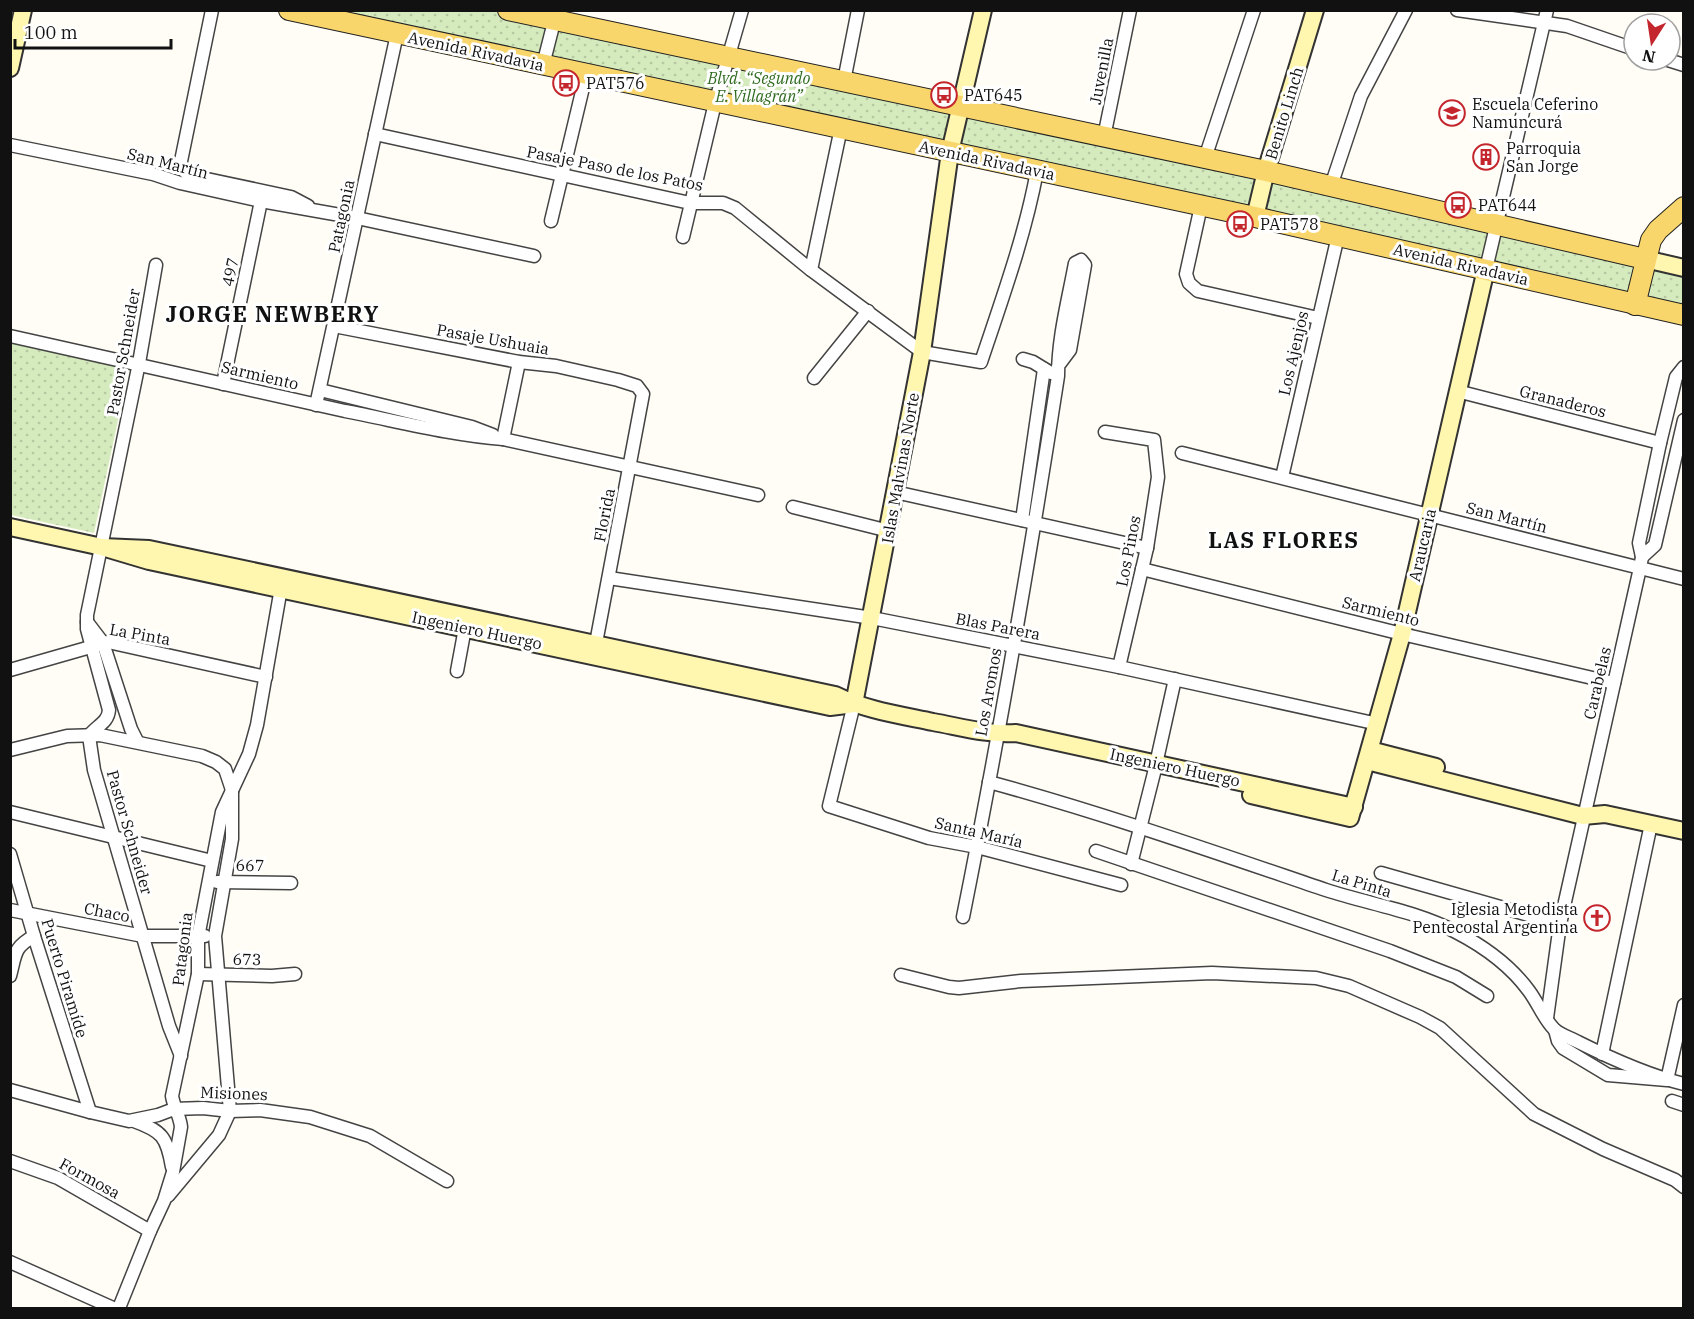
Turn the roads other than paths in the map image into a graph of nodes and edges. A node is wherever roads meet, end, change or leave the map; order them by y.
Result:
1 (23, 10) edge
2 (212, 10) edge
3 (288, 10) edge
4 (508, 10) edge
5 (742, 10) edge
6 (858, 10) edge
7 (1130, 10) edge
8 (1254, 10) edge
9 (1315, 10) edge
10 (1406, 10) edge
11 (1457, 10) edge
12 (981, 11) edge
13 (1486, 13) edge
14 (556, 15) edge
15 (1546, 17) edge
16 (397, 34) junction
17 (1622, 45) edge
18 (729, 57) junction
19 (543, 65) junction
20 (10, 68) edge
21 (586, 75) junction
22 (844, 81) junction
23 (715, 103) junction
24 (962, 106) junction
25 (841, 128) junction
26 (375, 134) junction
27 (1104, 137) junction
28 (10, 145) edge
29 (950, 152) junction
30 (1205, 158) junction
31 (1037, 171) junction
32 (1266, 171) junction
33 (562, 175) junction
34 (1331, 186) junction
35 (261, 201) junction
36 (690, 203) junction
37 (1201, 206) junction
38 (1683, 207) edge
39 (318, 210) junction
40 (1255, 217) junction
41 (357, 218) junction
42 (551, 221) dead end
43 (1496, 225) junction
44 (1338, 236) junction
45 (683, 237) dead end
46 (534, 256) dead end
47 (1645, 259) junction
48 (156, 265) dead end
49 (1683, 268) edge
50 (1486, 269) junction
51 (811, 270) junction
52 (1635, 305) junction
53 (868, 311) junction
54 (1683, 315) edge
55 (1318, 318) junction
56 (334, 326) junction
57 (10, 336) edge
58 (922, 351) junction
59 (1023, 359) dead end
60 (519, 362) junction
61 (139, 363) junction
62 (1683, 367) edge
63 (1044, 369) junction
64 (1058, 371) junction
65 (814, 378) dead end
66 (223, 384) junction
67 (320, 390) junction
68 (1457, 391) junction
69 (643, 394) joint
70 (316, 405) junction
71 (1683, 420) edge
72 (1105, 432) dead end
73 (503, 439) junction
74 (1660, 443) junction
75 (1182, 453) dead end
76 (630, 466) junction
77 (1282, 477) junction
78 (895, 492) junction
79 (758, 495) dead end
80 (793, 507) dead end
81 (1429, 514) junction
82 (1022, 520) junction
83 (1035, 523) junction
84 (10, 527) edge
85 (889, 531) junction
86 (102, 547) junction
87 (1147, 548) junction
88 (1641, 562) junction
89 (1142, 569) junction
90 (609, 578) junction
91 (1683, 579) edge
92 (281, 588) junction
93 (872, 618) junction
94 (465, 628) junction
95 (1402, 634) junction
96 (596, 643) junction
97 (97, 644) junction
98 (1013, 645) junction
99 (1119, 667) junction
100 (10, 670) edge
101 (457, 671) dead end
102 (266, 677) junction
103 (1175, 680) junction
104 (1614, 683) junction
105 (854, 704) junction
106 (1378, 724) junction
107 (997, 734) junction
108 (89, 736) junction
109 (137, 741) junction
110 (10, 750) edge
111 (1369, 755) junction
112 (1156, 768) junction
113 (989, 782) junction
114 (232, 790) junction
115 (830, 806) joint
116 (1585, 810) junction
117 (10, 812) edge
118 (1352, 812) joint
119 (1651, 824) junction
120 (1141, 826) junction
121 (1683, 831) edge
122 (115, 838) junction
123 (977, 847) junction
124 (1096, 851) dead end
125 (10, 854) edge
126 (212, 861) junction
127 (1131, 864) junction
128 (1381, 873) dead end
129 (208, 882) junction
130 (225, 882) junction
131 (291, 883) dead end
132 (1121, 885) dead end
133 (10, 910) edge
134 (28, 913) junction
135 (963, 916) dead end
136 (1560, 924) junction
137 (34, 936) junction
138 (143, 936) junction
139 (215, 936) junction
140 (198, 937) junction
141 (198, 974) junction
142 (294, 974) dead end
143 (219, 975) junction
144 (901, 975) dead end
145 (10, 976) edge
146 (1487, 996) dead end
147 (1683, 1005) edge
148 (1547, 1018) junction
149 (1555, 1030) junction
150 (1602, 1054) junction
151 (181, 1056) junction
152 (1667, 1080) junction
153 (1683, 1084) edge
154 (10, 1090) edge
155 (174, 1109) junction
156 (230, 1111) junction
157 (90, 1112) junction
158 (134, 1121) junction
159 (10, 1161) edge
160 (173, 1172) junction
161 (447, 1181) dead end
162 (1683, 1187) edge
163 (165, 1199) junction
164 (150, 1231) junction
165 (10, 1262) edge
166 (113, 1308) edge
167 (119, 1308) edge

1 - 20 main road
2 - 39 street, San Martín
3 - 16 main road, Avenida Rivadavia
4 - 14 main road
5 - 18 street
6 - 22 street
7 - 27 street, Juvenilla
8 - 30 street
9 - 32 main road, Benito Linch
10 - 34 street
11 - 13 street
12 - 24 main road, Islas Malvinas Norte
13 - 15 street
14 - 18 main road
14 - 19 street
15 - 17 street
15 - 43 street
16 - 19 main road, Avenida Rivadavia
16 - 26 street, Patagonia
18 - 22 main road
18 - 23 street
19 - 21 main road, Avenida Rivadavia
21 - 23 main road, Avenida Rivadavia
21 - 33 street
22 - 24 main road
23 - 25 main road, Avenida Rivadavia
23 - 36 street
24 - 27 main road
24 - 29 main road, Islas Malvinas Norte
25 - 29 main road, Avenida Rivadavia
25 - 51 street
26 - 33 street, Pasaje Paso de los Patos
26 - 41 street, Patagonia
27 - 30 main road
28 - 35 street, San Martín
29 - 31 main road, Avenida Rivadavia
29 - 58 main road, Islas Malvinas Norte
30 - 32 main road
31 - 37 main road, Avenida Rivadavia
31 - 58 street, Pasaje Paso de los Patos
32 - 34 main road
32 - 40 main road, Benito Linch
33 - 36 street, Pasaje Paso de los Patos
33 - 42 street
34 - 43 main road
35 - 39 street, San Martín
35 - 66 street, 497
36 - 45 street
36 - 51 street, Pasaje Paso de los Patos
37 - 40 main road, Avenida Rivadavia
37 - 55 street
38 - 47 main road
39 - 41 street, San Martín
40 - 44 main road, Avenida Rivadavia
41 - 46 street, San Martín
41 - 56 street, Patagonia
43 - 47 main road
43 - 50 street
44 - 50 main road, Avenida Rivadavia
44 - 55 street, Los Ajenjos
47 - 49 main road
47 - 52 main road
48 - 61 street, Pastor Schneider
50 - 52 main road, Avenida Rivadavia
50 - 68 main road, Araucaria
51 - 53 street, Pasaje Paso de los Patos
52 - 54 main road, Avenida Rivadavia
53 - 58 street, Pasaje Paso de los Patos
53 - 65 street
55 - 77 street, Los Ajenjos
56 - 60 street, Pasaje Ushuaia
56 - 67 street, Patagonia
57 - 61 street, Sarmiento
58 - 78 main road, Islas Malvinas Norte
59 - 63 street
60 - 69 street, Pasaje Ushuaia
60 - 73 street
61 - 66 street, Sarmiento
61 - 86 street, Pastor Schneider
62 - 74 street, Carabelas
63 - 64 street
63 - 82 street
64 - 64 street, Los Aromos
64 - 83 street, Los Aromos
66 - 70 street, Sarmiento
67 - 70 street, Patagonia
67 - 73 street, Sarmiento
68 - 74 street, Granaderos
68 - 81 main road, Araucaria
69 - 76 street, Florida
70 - 73 street, Sarmiento
71 - 88 street, Carabelas
72 - 87 street, Los Pinos
73 - 76 street, Sarmiento
74 - 88 street, Carabelas
75 - 77 street, San Martín
76 - 79 street, Sarmiento
76 - 90 street, Florida
77 - 81 street, San Martín
78 - 82 street
78 - 85 main road, Islas Malvinas Norte
80 - 85 street
81 - 88 street, San Martín
81 - 95 main road, Araucaria
82 - 83 street
83 - 87 street
83 - 98 street, Los Aromos
84 - 86 main road, Ingeniero Huergo
85 - 93 main road, Islas Malvinas Norte
86 - 92 main road, Ingeniero Huergo
86 - 96 main road, Ingeniero Huergo
86 - 97 street, Pastor Schneider
87 - 89 street, Los Pinos
88 - 91 street, San Martín
88 - 104 street, Carabelas
89 - 95 street, Sarmiento
89 - 99 street, Los Pinos
90 - 93 street, Blas Parera
90 - 96 street, Florida
92 - 94 main road, Ingeniero Huergo
92 - 102 street, Patagonia
93 - 98 street, Blas Parera
93 - 105 main road, Islas Malvinas Norte
94 - 101 street
94 - 105 main road, Ingeniero Huergo
95 - 104 street, Sarmiento
95 - 106 main road, Araucaria
96 - 105 main road, Ingeniero Huergo
97 - 100 street, La Pinta
97 - 102 street, La Pinta
97 - 108 street, Pastor Schneider
97 - 109 street, Pastor Schneider
98 - 99 street, Blas Parera
98 - 107 street, Los Aromos
99 - 103 street, Blas Parera
102 - 114 street, Patagonia
103 - 106 street, Blas Parera
103 - 112 street
104 - 116 street, Carabelas
105 - 107 main road, Ingeniero Huergo
105 - 115 street, Islas Malvinas Norte
106 - 111 main road, Araucaria
107 - 112 main road, Ingeniero Huergo
107 - 113 street, Los Aromos
108 - 109 street
108 - 110 street
108 - 122 street, Pastor Schneider
109 - 114 street
111 - 116 main road
111 - 118 main road, Araucaria
112 - 118 main road, Ingeniero Huergo
112 - 120 street
113 - 120 street, La Pinta
113 - 123 street, Los Aromos
114 - 126 street, Patagonia
114 - 130 street
115 - 123 street, Santa María
116 - 119 main road
116 - 136 street, Carabelas
117 - 122 street
119 - 121 main road
119 - 150 street
120 - 127 street
120 - 148 street, La Pinta
122 - 126 street
122 - 138 street, Pastor Schneider
123 - 132 street, Santa María
123 - 135 street, Los Aromos
124 - 127 street
125 - 134 street, Puerto Piramíde
126 - 129 street, Patagonia
127 - 146 street
128 - 136 street, La Pinta
129 - 130 street, 667
129 - 140 street, Patagonia
130 - 131 street, 667
130 - 139 street
133 - 134 street, Chaco
134 - 137 street, Puerto Piramíde
134 - 138 street, Chaco
136 - 148 street, Carabelas
137 - 145 street
137 - 157 street, Puerto Piramíde
138 - 140 street, Chaco
138 - 151 street, Pastor Schneider
139 - 140 street, Chaco
139 - 143 street
140 - 141 street, Patagonia
141 - 143 street, 673
141 - 151 street, Patagonia
142 - 143 street, 673
143 - 156 street
144 - 162 street
147 - 152 street
148 - 149 street, La Pinta
149 - 150 street, La Pinta
149 - 152 street
150 - 152 street, La Pinta
151 - 155 street, Patagonia
152 - 153 street, La Pinta
154 - 157 street, Misiones
155 - 156 street, Misiones
155 - 158 street, Misiones
155 - 160 street, Patagonia
156 - 161 street, Misiones
156 - 163 street
157 - 158 street, Misiones
158 - 160 street
159 - 164 street, Formosa
160 - 163 street, Patagonia
163 - 164 street, Patagonia
164 - 167 street, Patagonia
165 - 166 street

